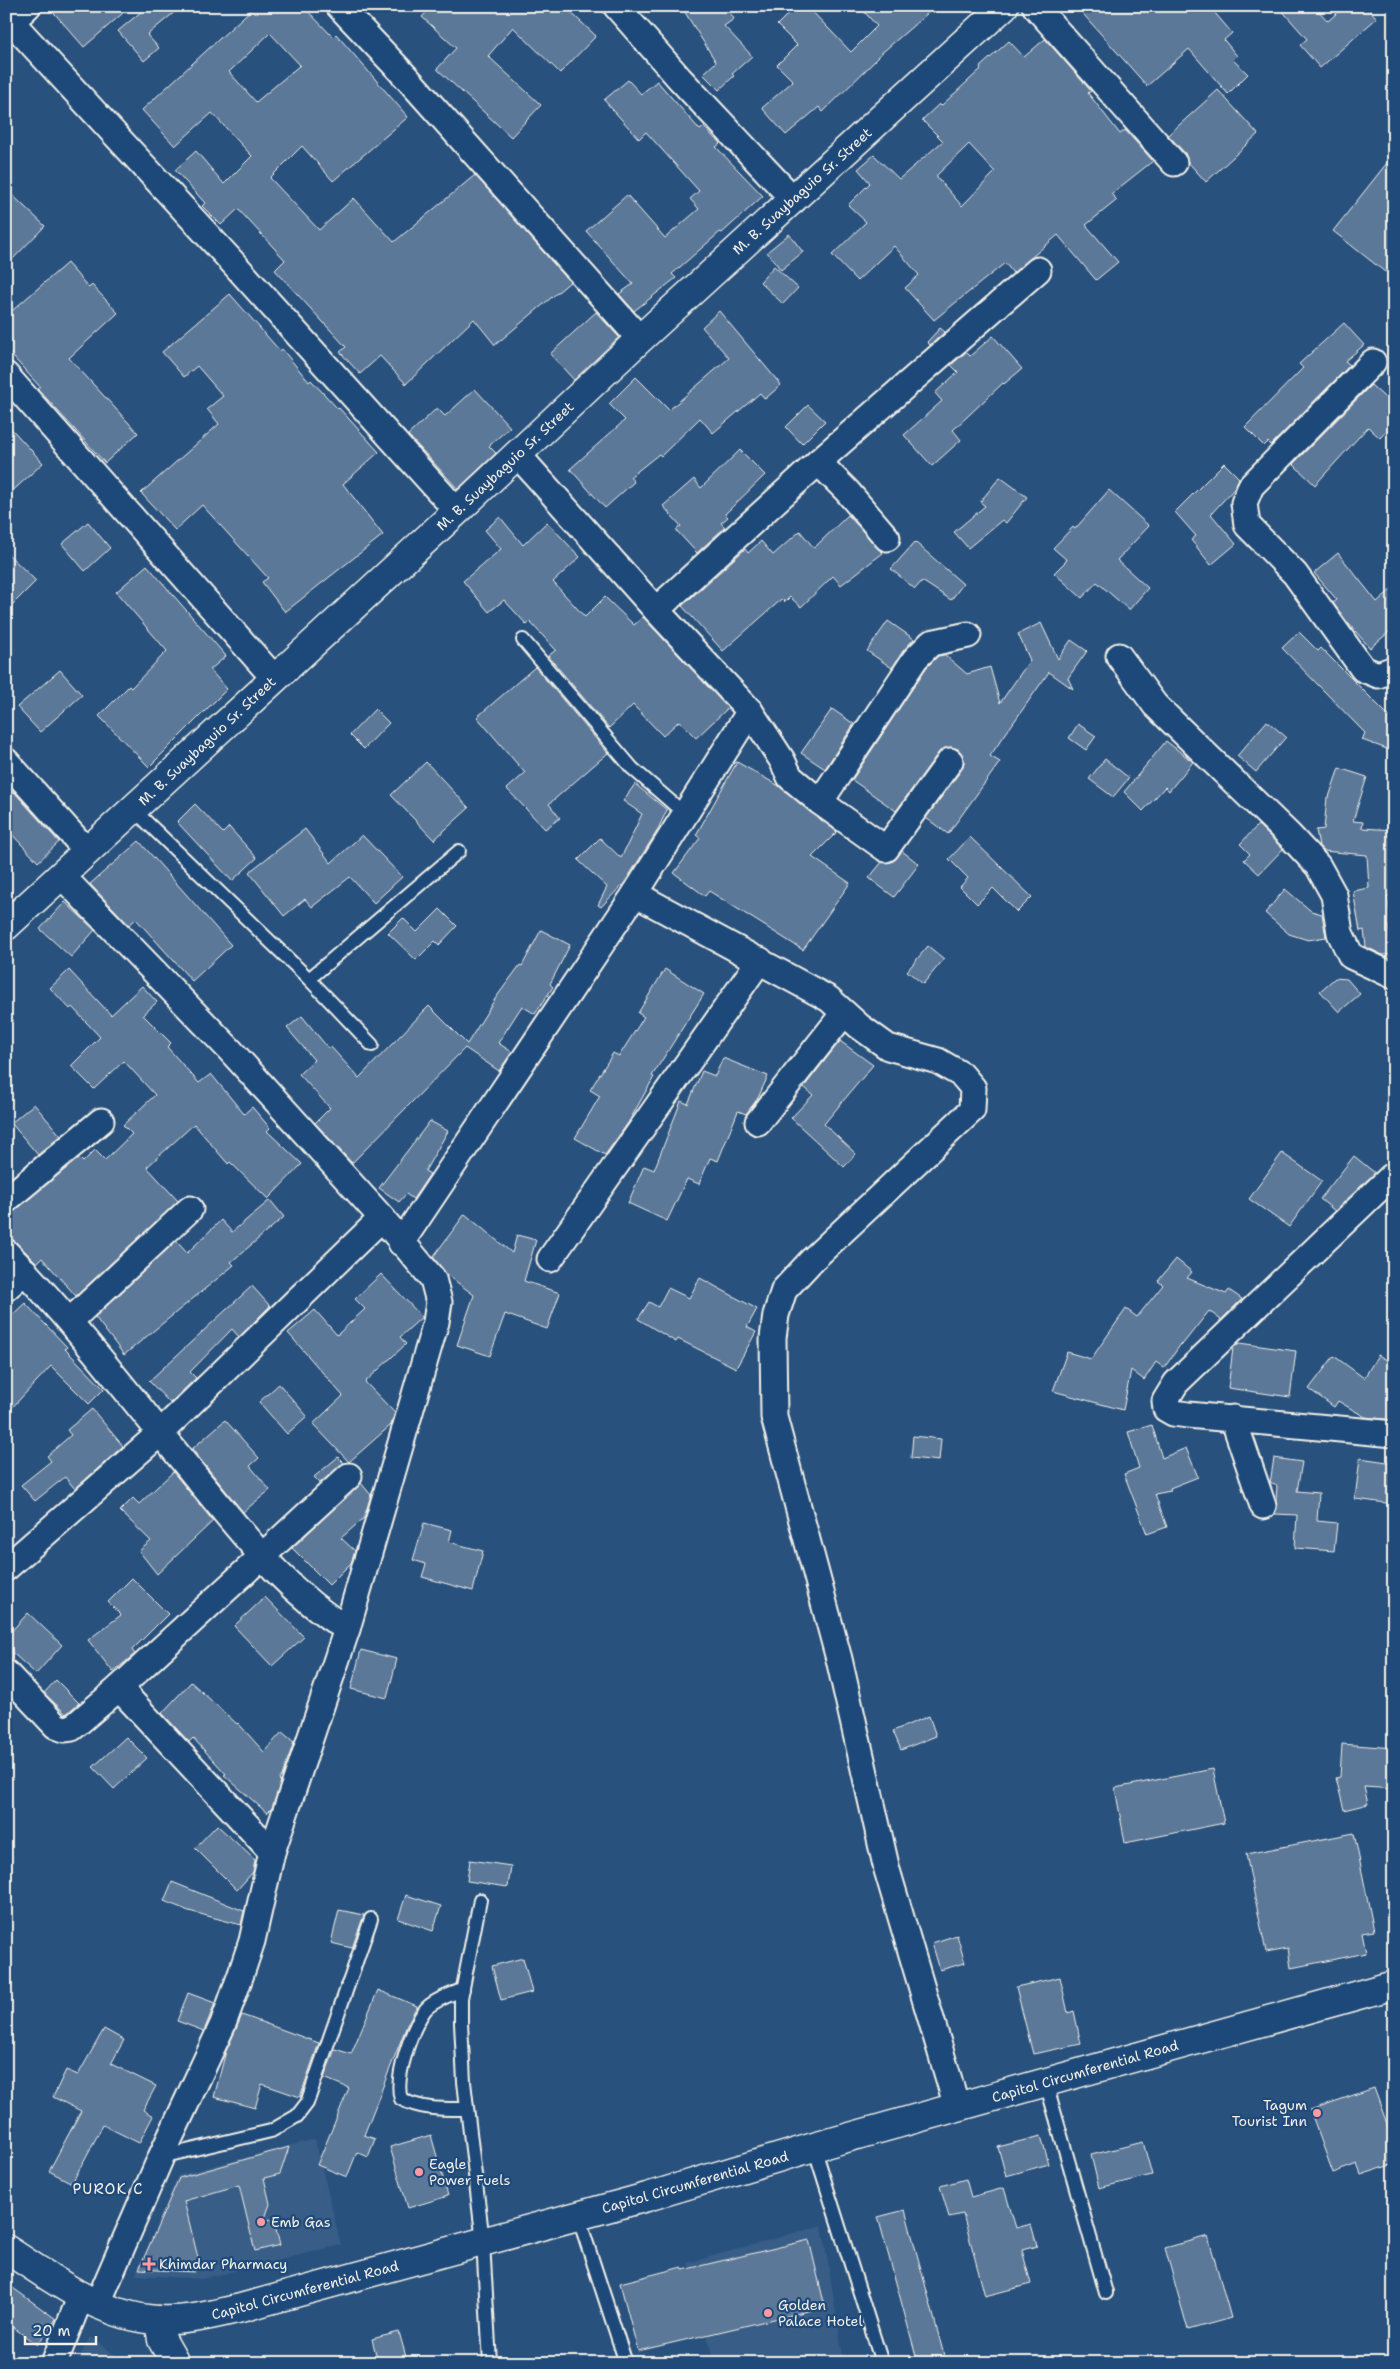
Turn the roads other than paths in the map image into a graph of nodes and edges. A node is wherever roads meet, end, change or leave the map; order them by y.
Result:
1 (339, 6) edge
2 (616, 6) edge
3 (1004, 6) edge
4 (1035, 6) edge
5 (13, 18) edge
6 (1174, 163) dead end
7 (794, 200) junction
8 (1038, 270) dead end
9 (640, 339) junction
10 (1373, 362) dead end
11 (6, 375) edge
12 (517, 454) junction
13 (818, 462) junction
14 (457, 511) junction
15 (887, 538) dead end
16 (656, 610) junction
17 (968, 634) dead end
18 (523, 640) dead end
19 (1119, 656) dead end
20 (1394, 669) edge
21 (275, 679) junction
22 (750, 711) junction
23 (6, 760) edge
24 (950, 761) dead end
25 (820, 802) junction
26 (133, 809) junction
27 (685, 814) junction
28 (459, 851) dead end
29 (87, 852) junction
30 (62, 876) junction
31 (635, 894) junction
32 (6, 926) edge
33 (760, 960) junction
34 (1394, 976) edge
35 (309, 979) junction
36 (844, 1013) junction
37 (372, 1045) dead end
38 (101, 1121) dead end
39 (758, 1122) dead end
40 (1392, 1177) dead end
41 (6, 1200) edge
42 (190, 1209) dead end
43 (382, 1218) junction
44 (401, 1243) junction
45 (6, 1252) edge
46 (550, 1259) dead end
47 (25, 1271) junction
48 (6, 1288) edge
49 (70, 1320) junction
50 (1233, 1418) junction
51 (159, 1434) junction
52 (1394, 1434) edge
53 (349, 1476) dead end
54 (1263, 1506) dead end
55 (262, 1557) junction
56 (6, 1568) edge
57 (347, 1629) junction
58 (6, 1673) edge
59 (119, 1688) junction
60 (272, 1852) junction
61 (480, 1900) dead end
62 (371, 1919) dead end
63 (1394, 1985) edge
64 (463, 1990) junction
65 (1046, 2083) junction
66 (956, 2108) junction
67 (467, 2109) junction
68 (814, 2147) junction
69 (161, 2157) junction
70 (578, 2216) junction
71 (483, 2242) junction
72 (6, 2249) edge
73 (1106, 2293) dead end
74 (89, 2300) junction
75 (159, 2320) junction
76 (54, 2363) edge
77 (175, 2363) edge
78 (490, 2363) edge
79 (626, 2363) edge
80 (882, 2363) edge

1 - 9 street
2 - 7 street
3 - 7 main road, M. B. Suaybaguio Sr. Street
4 - 6 street
5 - 14 street
7 - 9 main road, M. B. Suaybaguio Sr. Street
8 - 13 street
9 - 12 main road, M. B. Suaybaguio Sr. Street
10 - 20 street
11 - 21 street
12 - 14 main road, M. B. Suaybaguio Sr. Street
12 - 16 street
13 - 15 street
13 - 16 street
14 - 21 main road, M. B. Suaybaguio Sr. Street
16 - 22 street
17 - 25 street
18 - 27 lane
19 - 34 street
21 - 26 main road, M. B. Suaybaguio Sr. Street
22 - 25 street
22 - 27 street
23 - 29 street
24 - 25 street
26 - 29 main road, M. B. Suaybaguio Sr. Street
26 - 35 lane
27 - 31 street
28 - 35 lane
29 - 30 main road, M. B. Suaybaguio Sr. Street
30 - 32 main road, M. B. Suaybaguio Sr. Street
30 - 43 street
31 - 33 street
31 - 44 street
33 - 36 street
33 - 46 street
35 - 37 lane
36 - 39 street
36 - 66 street
38 - 41 street
40 - 50 street
42 - 49 street
43 - 44 street
43 - 51 street
44 - 57 street
45 - 47 street
47 - 48 street
47 - 49 street
49 - 51 street
50 - 52 street
50 - 54 street
51 - 55 street
51 - 56 street
53 - 55 street
55 - 57 street
55 - 59 street
57 - 60 street
58 - 59 street
59 - 60 street
60 - 69 street
61 - 64 lane
62 - 69 lane
63 - 65 main road, Capitol Circumferential Road
64 - 67 lane
64 - 67 lane
65 - 66 main road, Capitol Circumferential Road
65 - 73 lane
66 - 68 main road, Capitol Circumferential Road
67 - 71 lane
68 - 70 main road, Capitol Circumferential Road
68 - 80 lane
69 - 74 street
70 - 71 main road, Capitol Circumferential Road
70 - 79 lane
71 - 75 main road, Capitol Circumferential Road
71 - 78 lane
72 - 74 main road, Capitol Circumferential Road
74 - 75 main road, Capitol Circumferential Road
74 - 76 street
75 - 77 main road

